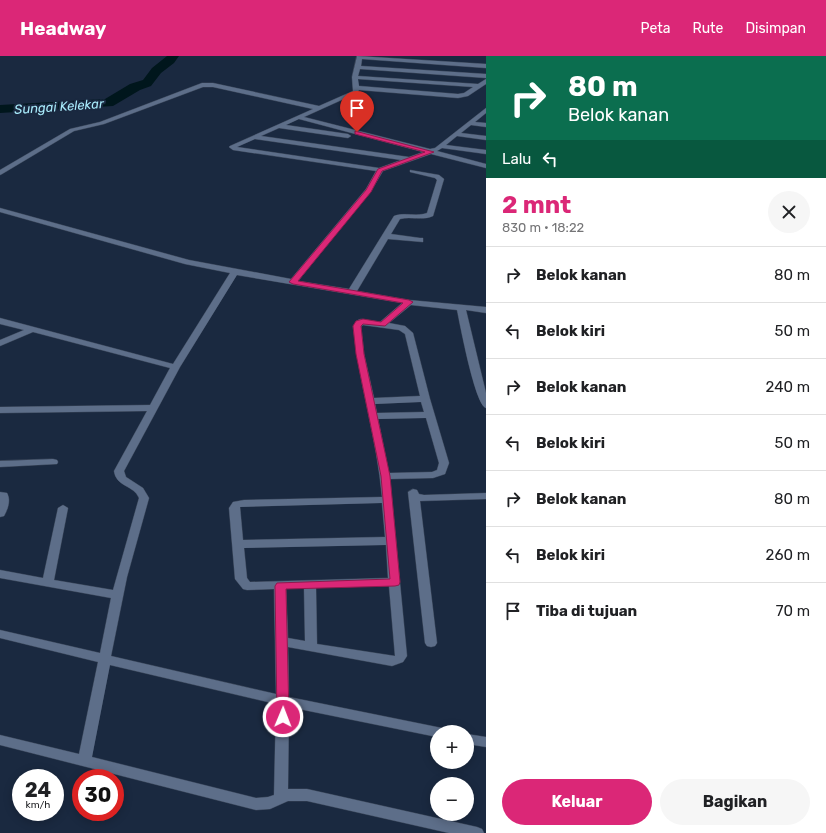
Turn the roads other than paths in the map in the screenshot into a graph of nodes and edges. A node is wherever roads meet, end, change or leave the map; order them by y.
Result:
1 (360, 57) edge
2 (486, 66) edge
3 (357, 67) junction
4 (486, 76) edge
5 (355, 78) junction
6 (486, 81) edge
7 (479, 86) junction
8 (356, 88) junction
9 (319, 108) junction
10 (485, 112) edge
11 (297, 117) junction
12 (470, 123) junction
13 (486, 125) edge
14 (277, 126) junction
15 (456, 134) junction
16 (253, 137) junction
17 (486, 138) edge
18 (402, 144) junction
19 (442, 146) junction
20 (431, 152) junction
21 (486, 152) edge
22 (408, 159) junction
23 (486, 166) edge
24 (380, 170) junction
25 (412, 171) dead end
26 (0, 173) edge
27 (0, 210) edge
28 (386, 236) junction
29 (420, 240) dead end
30 (235, 272) junction
31 (293, 282) junction
32 (351, 293) junction
33 (409, 302) junction
34 (461, 308) junction
35 (486, 310) edge
36 (0, 321) edge
37 (383, 324) junction
38 (30, 330) junction
39 (0, 343) edge
40 (175, 367) junction
41 (425, 399) junction
42 (369, 401) junction
43 (486, 405) edge
44 (154, 408) junction
45 (0, 410) edge
46 (429, 415) junction
47 (374, 416) junction
48 (54, 462) dead end
49 (0, 464) edge
50 (385, 476) junction
51 (3, 495) dead end
52 (486, 496) edge
53 (388, 500) junction
54 (63, 508) dead end
55 (0, 514) edge
56 (391, 541) junction
57 (238, 544) junction
58 (0, 574) edge
59 (395, 582) junction
60 (48, 583) junction
61 (310, 585) junction
62 (280, 586) junction
63 (118, 595) junction
64 (0, 634) edge
65 (282, 642) junction
66 (431, 642) dead end
67 (311, 648) junction
68 (105, 660) junction
69 (283, 701) junction
70 (430, 731) edge
71 (474, 739) edge
72 (0, 740) edge
73 (486, 742) edge
74 (84, 762) junction
75 (281, 797) junction
76 (477, 833) edge

1 - 2 street
1 - 3 street
3 - 4 street
3 - 5 street
5 - 7 street
5 - 8 street
6 - 7 street
7 - 8 street
8 - 9 street
9 - 11 street
9 - 26 street
10 - 12 street
11 - 14 street
11 - 18 street
12 - 13 street
12 - 15 street
14 - 16 street
14 - 18 street
15 - 17 street
15 - 19 street
16 - 22 street
16 - 24 street
18 - 20 street
19 - 20 street
19 - 21 street
20 - 22 street
20 - 23 street
22 - 24 street
24 - 31 street
25 - 28 street
27 - 30 street
28 - 29 street
28 - 32 street
30 - 31 street
30 - 40 street
31 - 32 street
32 - 33 street
33 - 34 street
33 - 37 street
34 - 35 street
34 - 43 street
36 - 38 street
37 - 41 street
37 - 42 street
38 - 39 street
38 - 40 street
40 - 44 street
41 - 42 street
41 - 46 street
42 - 47 street
44 - 45 street
44 - 63 street
46 - 47 street
46 - 50 street
47 - 50 street
48 - 49 street
50 - 53 street
51 - 55 street
52 - 66 street
53 - 56 street
53 - 57 street
54 - 60 street
56 - 57 street
56 - 59 street
57 - 62 street
58 - 60 street
59 - 61 street
59 - 67 street
60 - 63 street
61 - 62 street
61 - 67 street
62 - 65 street
63 - 68 street
64 - 68 street
65 - 67 street
65 - 69 street
68 - 69 street
68 - 74 street
69 - 70 street
69 - 75 street
71 - 73 street
72 - 74 street
74 - 75 street
75 - 76 street

